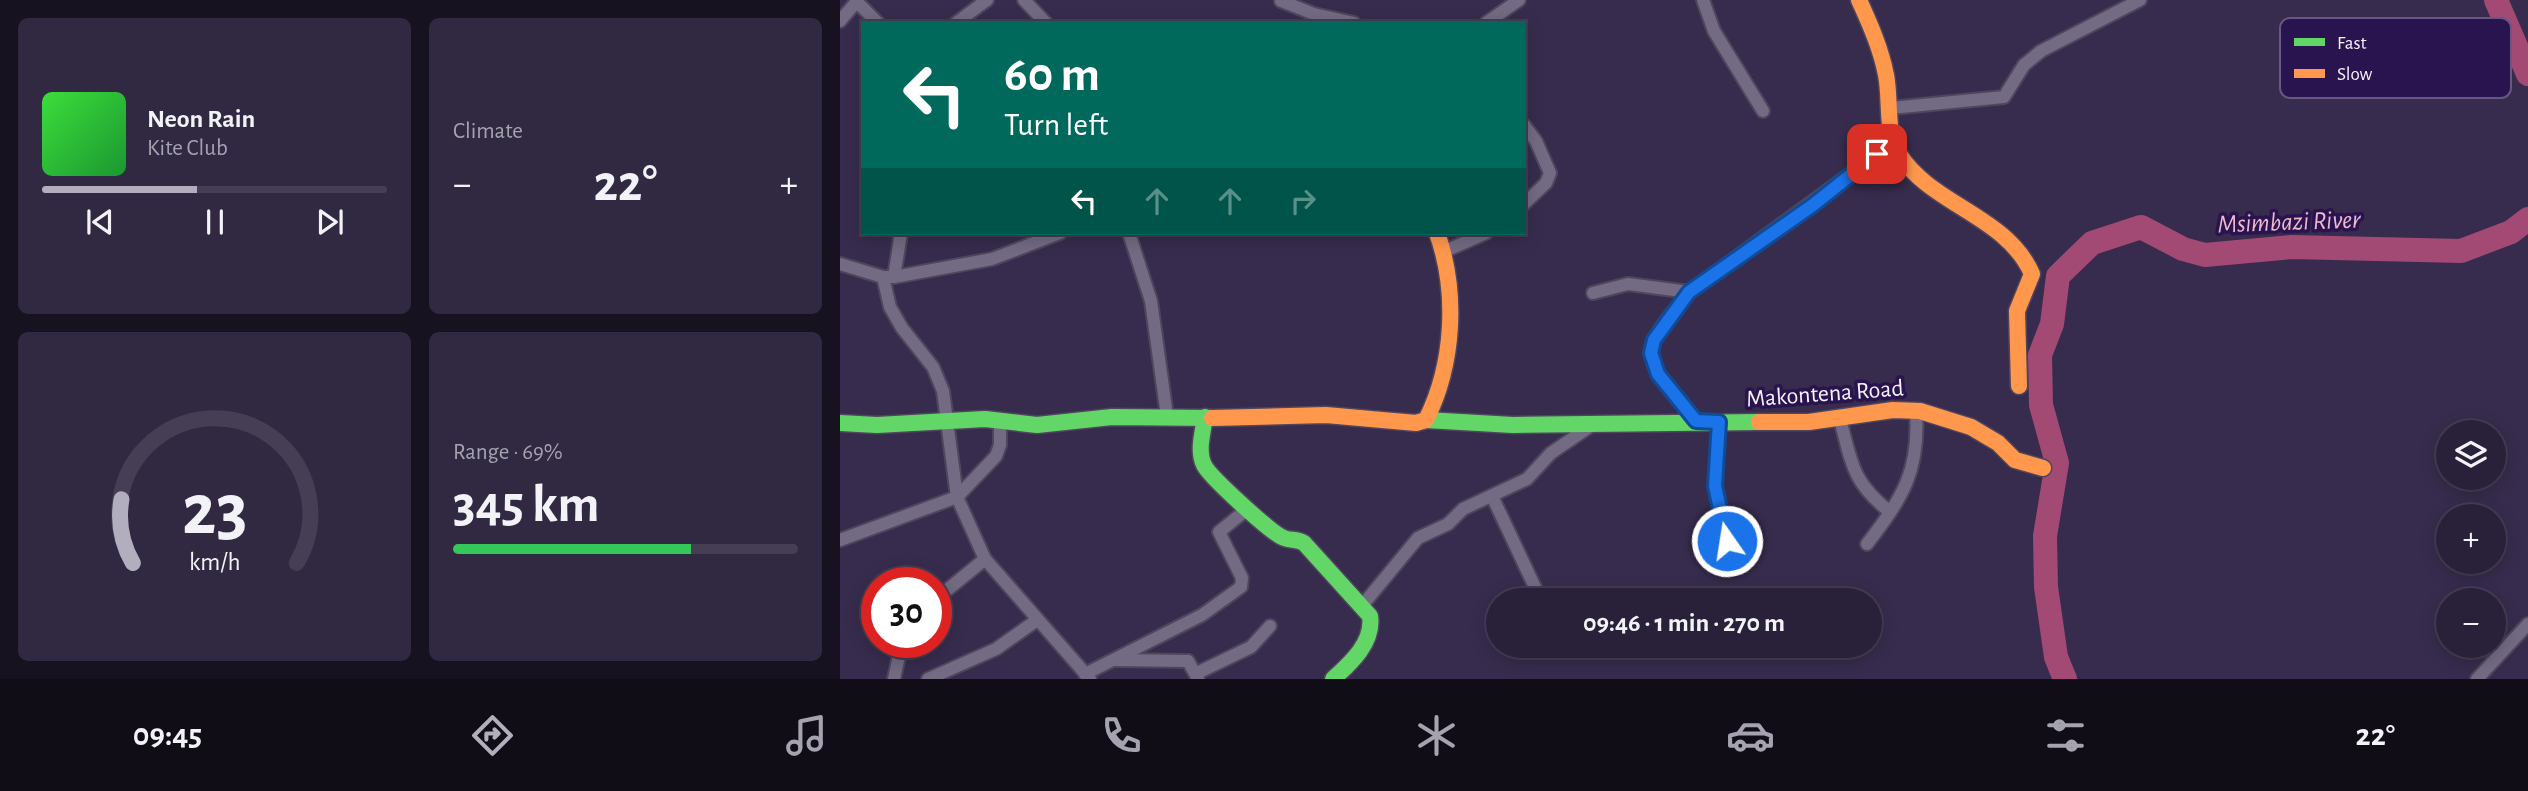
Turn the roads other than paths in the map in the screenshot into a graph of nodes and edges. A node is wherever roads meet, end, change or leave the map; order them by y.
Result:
1 (987, 0) edge
2 (1024, 0) edge
3 (1519, 0) edge
4 (1703, 0) edge
5 (1859, 0) edge
6 (2140, 0) edge
7 (858, 1) edge
8 (1281, 1) edge
9 (840, 20) edge
10 (876, 21) edge
11 (959, 21) edge
12 (1039, 21) edge
13 (1345, 21) edge
14 (1489, 21) edge
15 (1891, 108) junction
16 (1763, 111) dead end
17 (1526, 128) edge
18 (1894, 142) junction
19 (1526, 203) edge
20 (900, 235) edge
21 (1055, 235) edge
22 (1130, 235) edge
23 (1438, 235) edge
24 (1481, 235) edge
25 (1443, 252) junction
26 (840, 264) edge
27 (888, 277) junction
28 (1689, 292) junction
29 (1593, 293) dead end
30 (2019, 386) dead end
31 (1916, 411) junction
32 (1167, 416) junction
33 (1205, 417) junction
34 (1840, 419) junction
35 (1000, 420) junction
36 (1426, 420) junction
37 (949, 421) junction
38 (1696, 421) junction
39 (1719, 422) junction
40 (840, 423) edge
41 (1592, 425) junction
42 (2043, 468) dead end
43 (1492, 496) junction
44 (957, 497) junction
45 (1246, 510) junction
46 (1890, 512) junction
47 (840, 540) edge
48 (1727, 541) dead end
49 (1867, 544) dead end
50 (985, 559) junction
51 (952, 586) edge
52 (1535, 588) edge
53 (1361, 607) junction
54 (1037, 620) junction
55 (2528, 624) edge
56 (1270, 626) dead end
57 (899, 658) edge
58 (1115, 660) junction
59 (1197, 676) edge
60 (1087, 677) edge
61 (894, 679) edge
62 (929, 679) edge
63 (1333, 679) edge
64 (2477, 679) edge

1 - 11 street
2 - 12 street
3 - 14 street
4 - 16 street
5 - 15 street
6 - 15 street
7 - 9 street
7 - 10 street
8 - 13 street
15 - 18 street
17 - 19 street
18 - 28 street
18 - 30 street
20 - 27 street
21 - 27 street
22 - 32 street
23 - 25 street
24 - 25 street
25 - 36 street
26 - 27 street
27 - 37 street
28 - 29 street
28 - 38 street
31 - 34 street, Makontena Road
31 - 42 street, Makontena Road
31 - 46 street
32 - 33 street, Makontena Road
32 - 35 street, Makontena Road
33 - 36 street, Makontena Road
33 - 45 street
34 - 39 street, Makontena Road
34 - 46 street
35 - 37 street, Makontena Road
35 - 44 street
36 - 41 street, Makontena Road
37 - 40 street, Makontena Road
37 - 44 street
38 - 39 street, Makontena Road
38 - 41 street, Makontena Road
39 - 48 street
41 - 43 street
43 - 52 street
43 - 53 street
44 - 47 street
44 - 50 street
45 - 53 street
45 - 58 street
46 - 49 street
50 - 51 street
50 - 54 street
53 - 63 street
54 - 60 street
54 - 62 street
55 - 64 street
56 - 59 street
57 - 61 street
58 - 59 street
58 - 60 street

